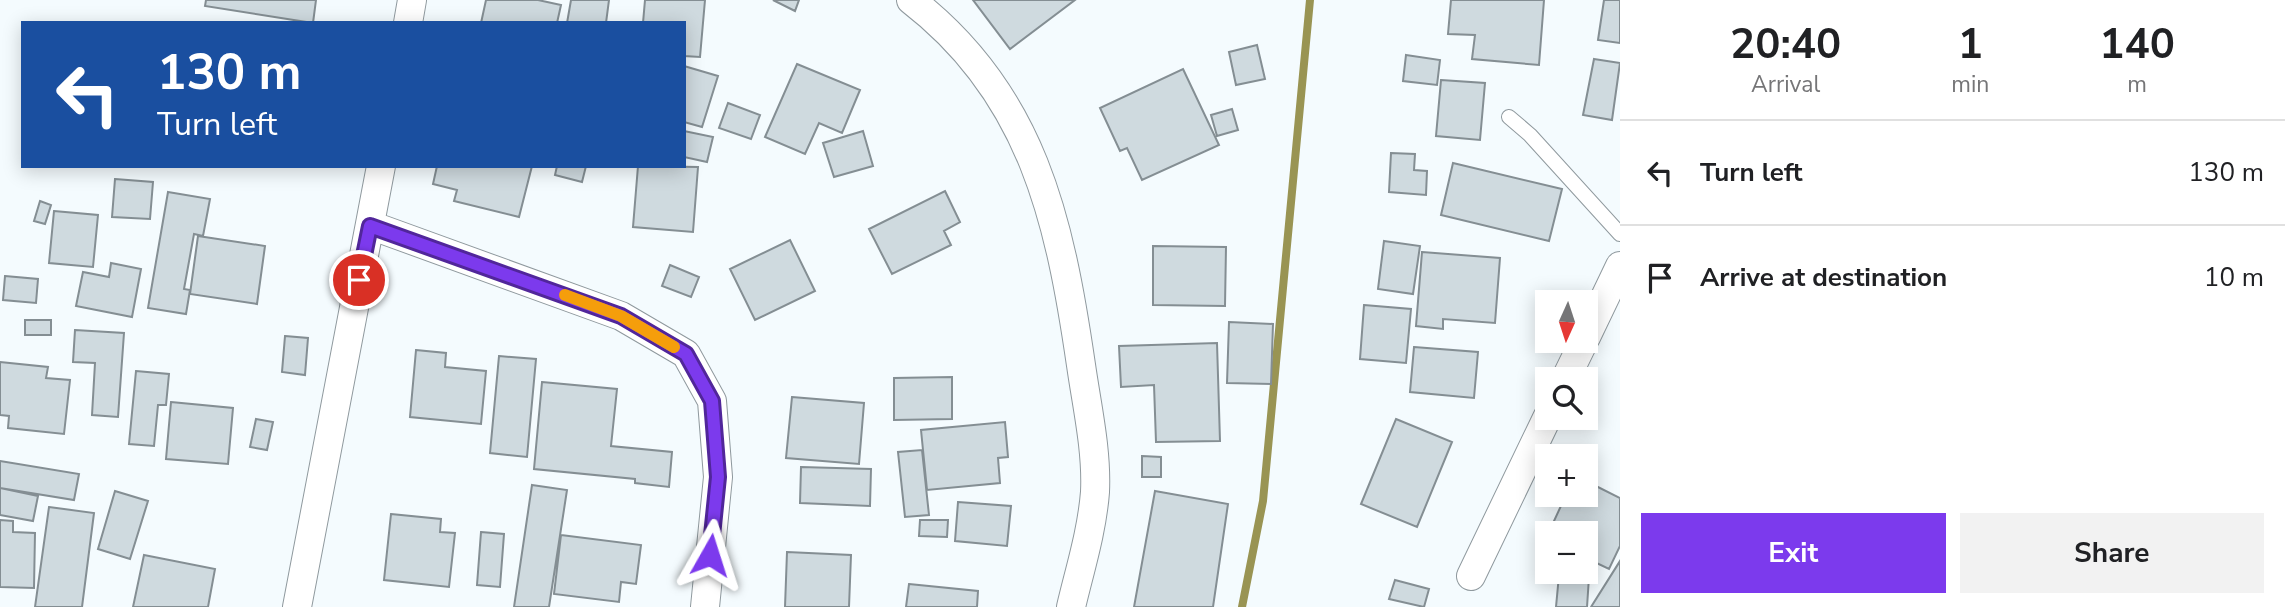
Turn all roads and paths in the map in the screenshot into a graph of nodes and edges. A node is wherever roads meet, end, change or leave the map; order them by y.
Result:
1 (412, 0) edge
2 (911, 0) edge
3 (408, 21) edge
4 (1509, 117) dead end
5 (381, 168) edge
6 (370, 226) junction
7 (1620, 234) edge
8 (1620, 266) edge
9 (1598, 312) edge
10 (1541, 430) edge
11 (1471, 576) dead end
12 (297, 607) edge
13 (705, 607) edge
14 (1071, 607) edge

1 - 3 street
2 - 14 street
4 - 7 lane
5 - 6 street
6 - 12 street
6 - 13 street
8 - 9 street
10 - 11 street

